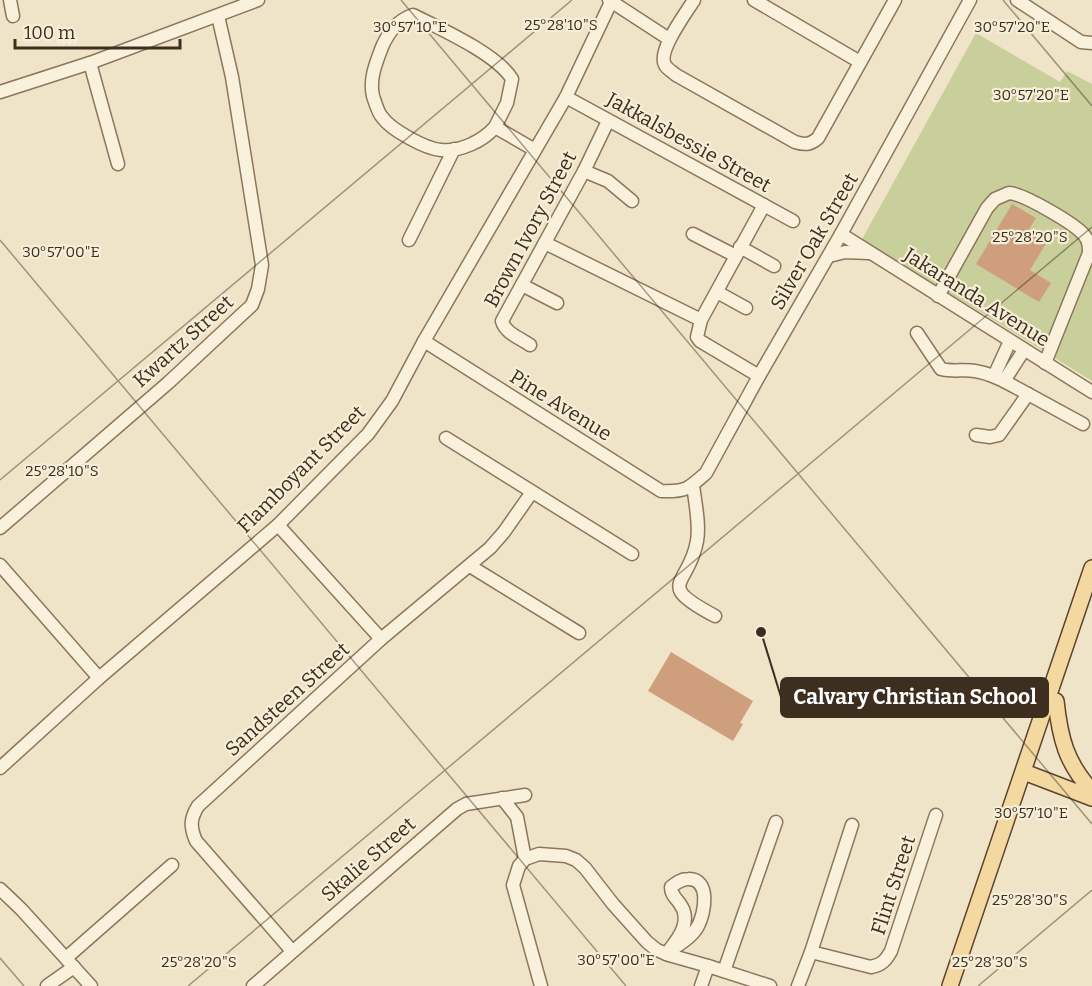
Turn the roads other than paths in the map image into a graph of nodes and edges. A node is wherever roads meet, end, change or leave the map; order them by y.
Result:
1 (10, 0) edge
2 (258, 0) edge
3 (611, 0) edge
4 (694, 0) edge
5 (754, 0) edge
6 (895, 0) edge
7 (970, 0) edge
8 (1017, 0) edge
9 (13, 15) dead end
10 (218, 16) junction
11 (669, 39) junction
12 (1092, 43) edge
13 (860, 62) junction
14 (90, 63) junction
15 (0, 92) edge
16 (566, 97) junction
17 (608, 121) junction
18 (495, 128) junction
19 (454, 149) junction
20 (535, 150) junction
21 (118, 164) dead end
22 (584, 171) junction
23 (632, 201) dead end
24 (764, 205) junction
25 (793, 221) dead end
26 (693, 234) dead end
27 (842, 234) junction
28 (409, 240) dead end
29 (546, 243) junction
30 (738, 251) junction
31 (871, 253) junction
32 (829, 256) junction
33 (774, 266) dead end
34 (522, 285) junction
35 (717, 292) junction
36 (938, 296) junction
37 (557, 303) dead end
38 (746, 308) dead end
39 (701, 320) junction
40 (916, 333) dead end
41 (424, 341) junction
42 (1010, 341) junction
43 (530, 345) dead end
44 (1024, 350) junction
45 (1045, 363) junction
46 (759, 376) junction
47 (999, 379) junction
48 (1092, 392) edge
49 (1028, 394) junction
50 (1083, 424) dead end
51 (976, 435) dead end
52 (446, 438) dead end
53 (693, 485) junction
54 (532, 492) junction
55 (681, 492) joint
56 (278, 525) junction
57 (0, 528) edge
58 (632, 554) dead end
59 (0, 565) edge
60 (470, 566) junction
61 (1092, 568) edge
62 (1092, 598) edge
63 (715, 616) dead end
64 (579, 633) dead end
65 (381, 639) junction
66 (99, 678) junction
67 (1056, 701) junction
68 (0, 768) edge
69 (1029, 773) junction
70 (1092, 792) edge
71 (525, 795) dead end
72 (502, 798) junction
73 (1092, 798) edge
74 (936, 815) dead end
75 (776, 822) dead end
76 (852, 825) dead end
77 (525, 860) junction
78 (172, 865) dead end
79 (0, 889) edge
80 (292, 951) junction
81 (812, 952) junction
82 (666, 954) junction
83 (70, 962) junction
84 (708, 966) junction
85 (724, 971) junction
86 (47, 986) edge
87 (91, 986) edge
88 (253, 986) edge
89 (541, 986) edge
90 (701, 986) edge
91 (770, 986) edge
92 (798, 986) edge
93 (950, 986) edge
94 (960, 986) edge

1 - 9 street
2 - 10 street
3 - 11 street
3 - 16 street, Flamboyant Street
4 - 11 street
5 - 13 street
6 - 13 street
7 - 27 street, Silver Oak Street
8 - 12 street
10 - 14 street
10 - 57 street, Kwartz Street
11 - 13 street
14 - 15 street
14 - 21 street
16 - 17 street, Jakkalsbessie Street
16 - 20 street, Flamboyant Street
17 - 22 street, Brown Ivory Street
17 - 24 street, Jakkalsbessie Street
18 - 19 street
18 - 19 street
18 - 20 street
19 - 28 street
20 - 41 street, Flamboyant Street
22 - 23 street
22 - 29 street, Brown Ivory Street
24 - 25 street, Jakkalsbessie Street
24 - 30 street
26 - 30 street
27 - 31 street, Jakaranda Avenue
27 - 32 street, Silver Oak Street
29 - 34 street, Brown Ivory Street
29 - 39 street
30 - 33 street
30 - 35 street
31 - 32 street
31 - 36 street, Jakaranda Avenue
32 - 46 street, Silver Oak Street
34 - 37 street
34 - 43 street, Brown Ivory Street
35 - 38 street
35 - 39 street
36 - 42 street, Jakaranda Avenue
36 - 45 street
39 - 46 street
40 - 47 street
41 - 55 street, Pine Avenue
41 - 56 street, Flamboyant Street
42 - 44 street, Jakaranda Avenue
42 - 47 street
44 - 45 street, Jakaranda Avenue
44 - 47 street
45 - 48 street, Jakaranda Avenue
46 - 53 street, Silver Oak Street
47 - 49 street
49 - 50 street
49 - 51 street
52 - 54 street
53 - 55 street, Silver Oak Street
53 - 63 street
54 - 58 street
54 - 60 street, Sandsteen Street
56 - 65 street
56 - 66 street, Flamboyant Street
59 - 66 street
60 - 64 street
60 - 65 street, Sandsteen Street
61 - 69 main road
62 - 67 main road
65 - 80 street, Sandsteen Street
66 - 68 street, Flamboyant Street
67 - 69 main road
67 - 70 main road
69 - 73 main road
69 - 93 main road
69 - 94 main road
71 - 72 street, Skalie Street
72 - 77 street
72 - 80 street, Skalie Street
74 - 81 street, Flint Street
75 - 85 street
76 - 81 street
77 - 82 street
77 - 89 street
78 - 83 street
79 - 83 street
80 - 88 street, Skalie Street
81 - 92 street
82 - 82 street
82 - 84 street
83 - 86 street
83 - 87 street
84 - 85 street
84 - 90 street
85 - 91 street

